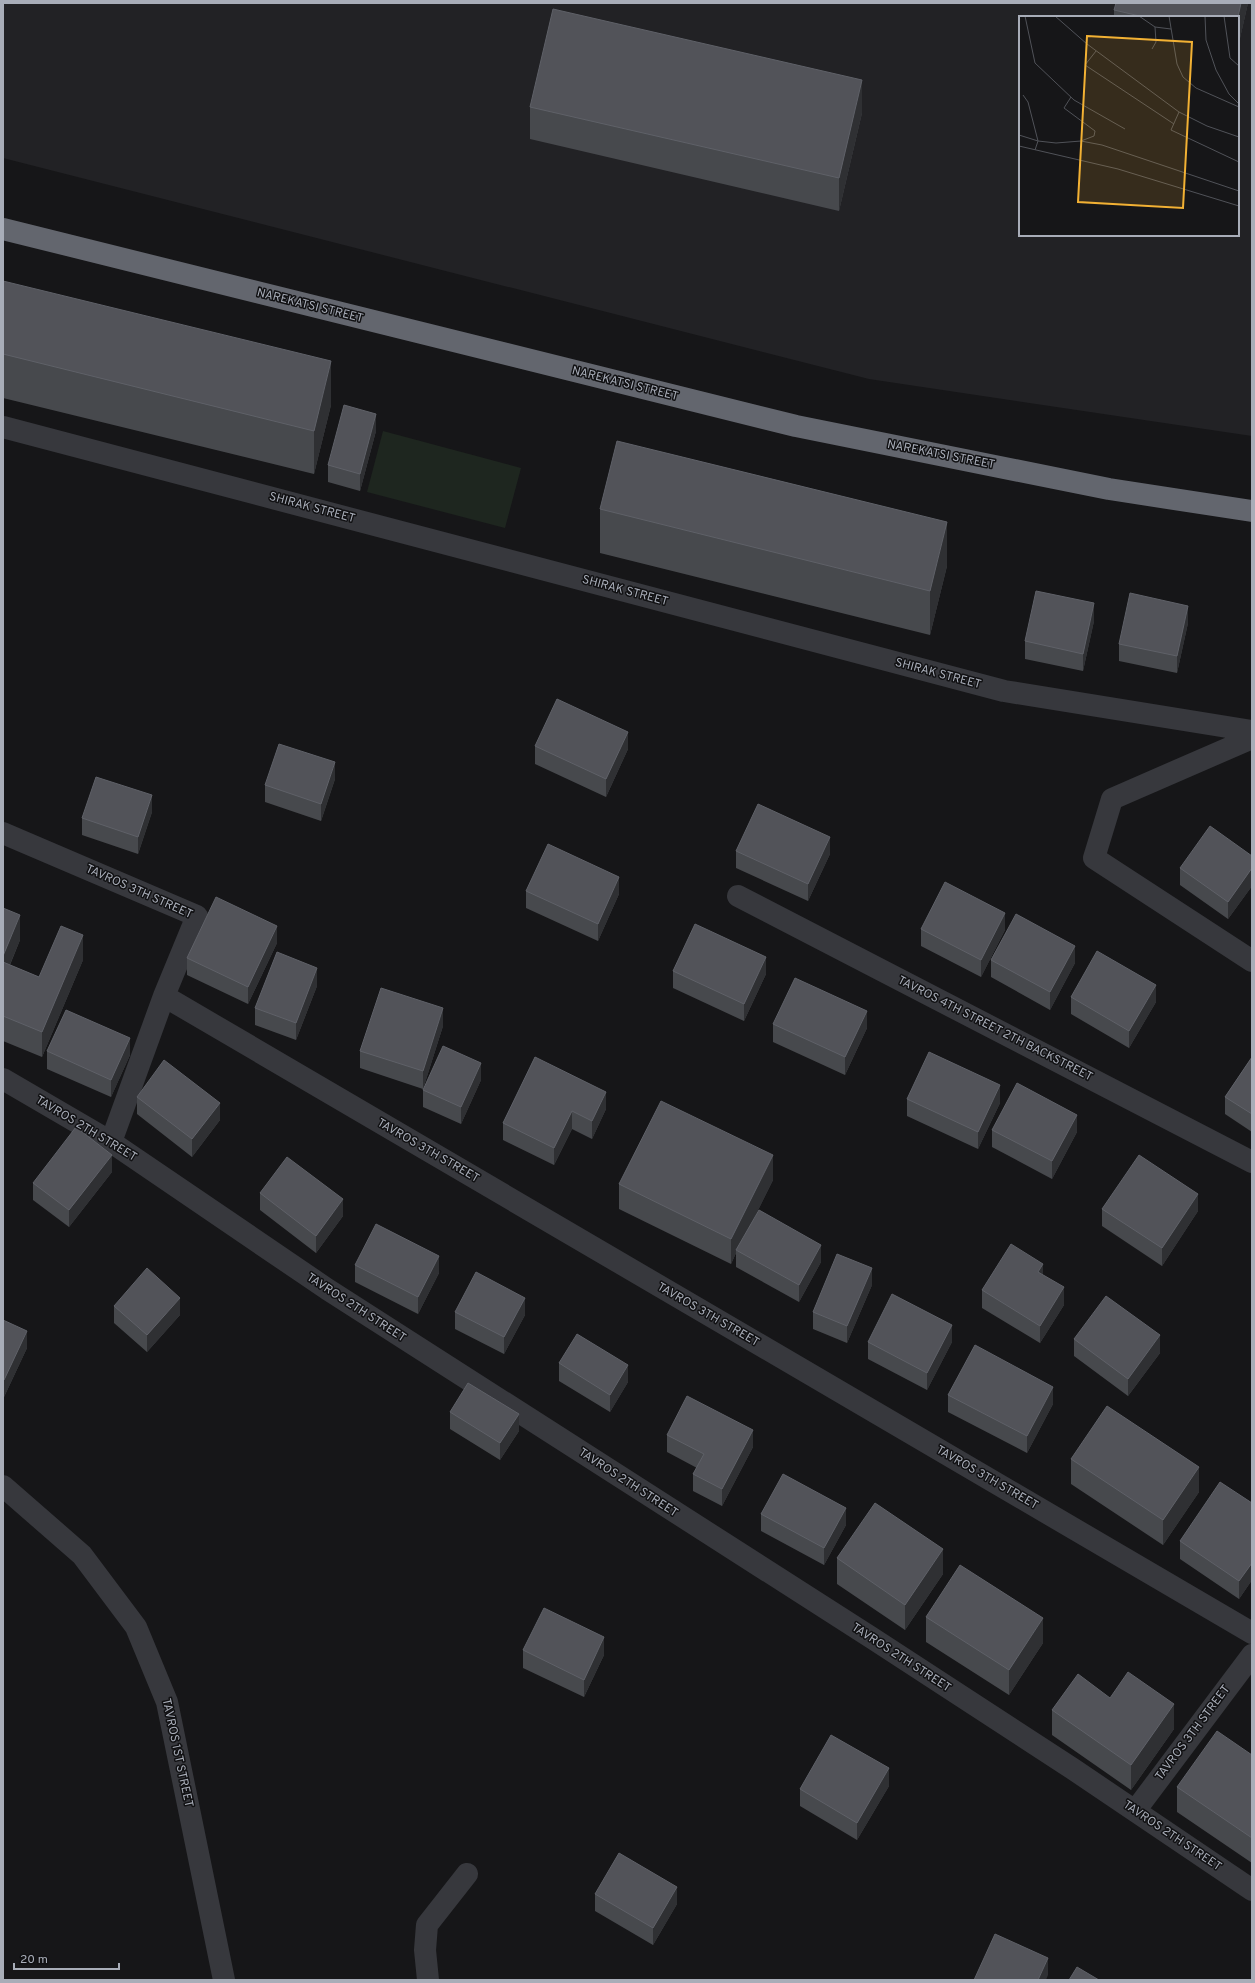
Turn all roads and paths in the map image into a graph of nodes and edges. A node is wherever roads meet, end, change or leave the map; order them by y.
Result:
1 (3, 229) edge
2 (3, 427) edge
3 (1252, 511) edge
4 (1252, 731) edge
5 (1252, 738) edge
6 (3, 833) edge
7 (738, 896) dead end
8 (1252, 961) edge
9 (164, 996) junction
10 (3, 1079) edge
11 (111, 1142) junction
12 (1252, 1162) edge
13 (3, 1486) edge
14 (1252, 1633) edge
15 (1252, 1655) edge
16 (1135, 1811) junction
17 (467, 1874) dead end
18 (1252, 1890) edge
19 (224, 1980) edge
20 (428, 1980) edge

1 - 3 highway, NAREKATSI STREET
2 - 4 street, SHIRAK STREET
5 - 8 street
6 - 9 street, TAVROS 3TH STREET
7 - 12 street, TAVROS 4TH STREET 2TH BACKSTREET
9 - 11 street, TAVROS 3TH STREET
9 - 14 street, TAVROS 3TH STREET
10 - 11 street, TAVROS 2TH STREET
11 - 16 street, TAVROS 2TH STREET
13 - 19 street, TAVROS 1ST STREET
15 - 16 street, TAVROS 3TH STREET
16 - 18 street, TAVROS 2TH STREET
17 - 20 street

